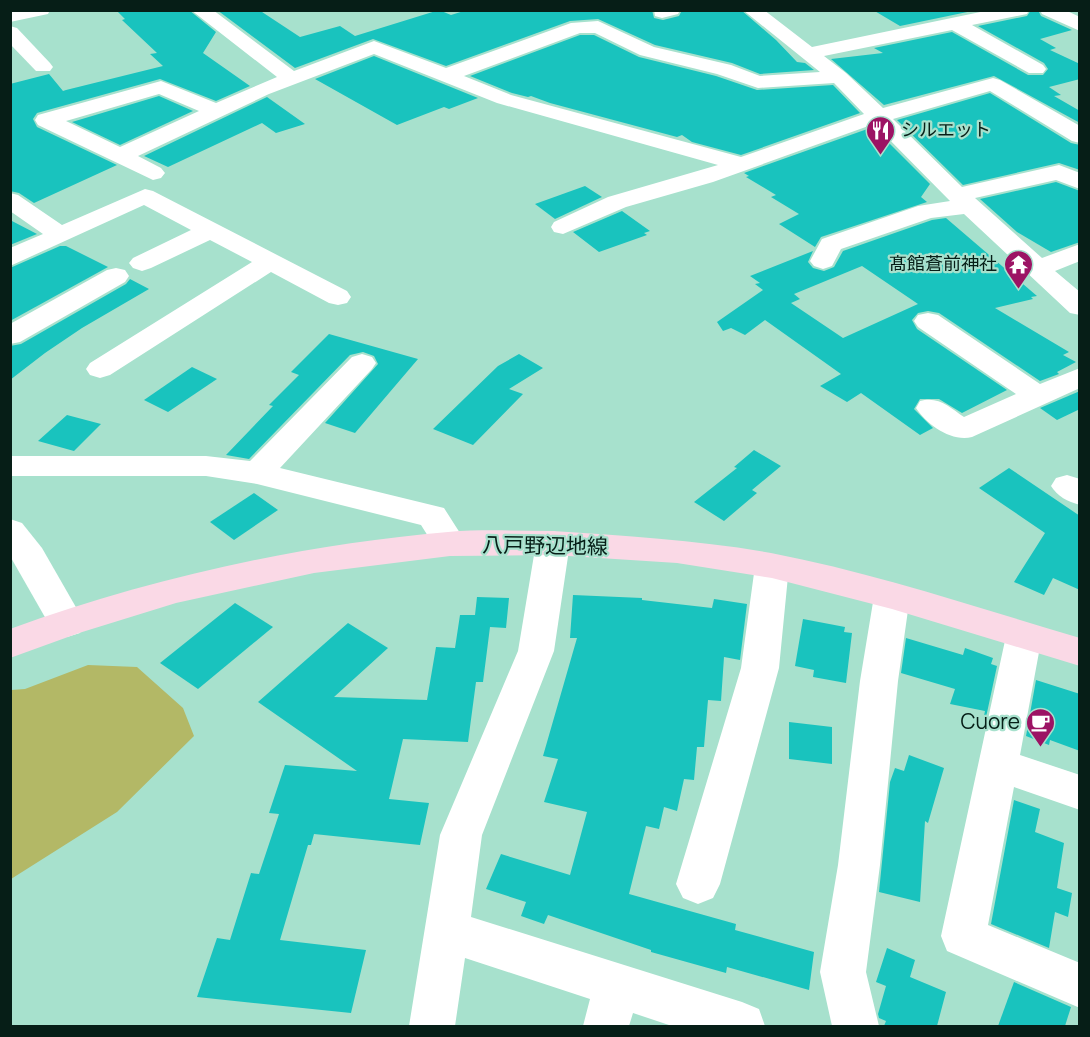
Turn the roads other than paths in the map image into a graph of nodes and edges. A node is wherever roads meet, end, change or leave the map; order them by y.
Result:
1 (41, 10) edge
2 (200, 10) edge
3 (752, 10) edge
4 (1020, 10) edge
5 (1049, 10) edge
6 (10, 16) edge
7 (956, 24) junction
8 (1080, 25) edge
9 (10, 32) edge
10 (810, 53) junction
11 (43, 67) dead end
12 (1036, 69) dead end
13 (446, 76) junction
14 (839, 77) junction
15 (291, 78) junction
16 (216, 111) junction
17 (879, 116) junction
18 (1080, 136) edge
19 (120, 156) junction
20 (742, 164) junction
21 (153, 172) dead end
22 (1080, 182) edge
23 (10, 200) edge
24 (963, 200) junction
25 (563, 227) dead end
26 (210, 230) junction
27 (61, 235) junction
28 (1080, 252) edge
29 (10, 258) edge
30 (824, 261) dead end
31 (270, 262) junction
32 (142, 263) dead end
33 (1035, 268) junction
34 (116, 276) dead end
35 (338, 297) dead end
36 (1080, 307) edge
37 (928, 321) dead end
38 (10, 336) edge
39 (362, 363) dead end
40 (100, 369) dead end
41 (1080, 377) edge
42 (1038, 396) junction
43 (930, 408) dead end
44 (10, 466) edge
45 (257, 473) junction
46 (10, 531) edge
47 (553, 543) junction
48 (450, 544) junction
49 (772, 566) junction
50 (892, 596) junction
51 (67, 624) junction
52 (1024, 636) junction
53 (10, 644) edge
54 (1080, 652) edge
55 (998, 764) junction
56 (1080, 793) edge
57 (698, 884) dead end
58 (445, 930) junction
59 (1080, 986) edge
60 (612, 1006) edge
61 (432, 1026) edge
62 (742, 1026) edge
63 (855, 1026) edge

1 - 6 street
2 - 15 street
3 - 10 street
4 - 7 street
5 - 8 street
7 - 10 street
7 - 12 street
9 - 11 street
10 - 14 street
13 - 14 street
13 - 15 street
13 - 20 street
14 - 17 street
15 - 16 street
16 - 19 street
16 - 19 street
17 - 18 street
17 - 20 street
17 - 24 street
19 - 21 street
20 - 25 street
22 - 24 street
23 - 27 street
24 - 30 street
24 - 33 street
26 - 27 street
26 - 31 street
26 - 32 street
27 - 29 street
28 - 33 street
31 - 35 street
31 - 40 street
33 - 36 street
34 - 38 street
37 - 42 street
39 - 45 street
41 - 42 street
42 - 43 street
44 - 45 street
45 - 48 street
46 - 51 street
47 - 48 main road, 八戸野辺地線
47 - 49 main road, 八戸野辺地線
47 - 58 street
48 - 51 main road, 八戸野辺地線
49 - 50 main road, 八戸野辺地線
49 - 57 street
50 - 52 main road, 八戸野辺地線
50 - 63 street
51 - 53 main road, 八戸野辺地線
52 - 54 main road, 八戸野辺地線
52 - 55 street
55 - 56 street
55 - 59 street
58 - 60 street
58 - 61 street
60 - 62 street

